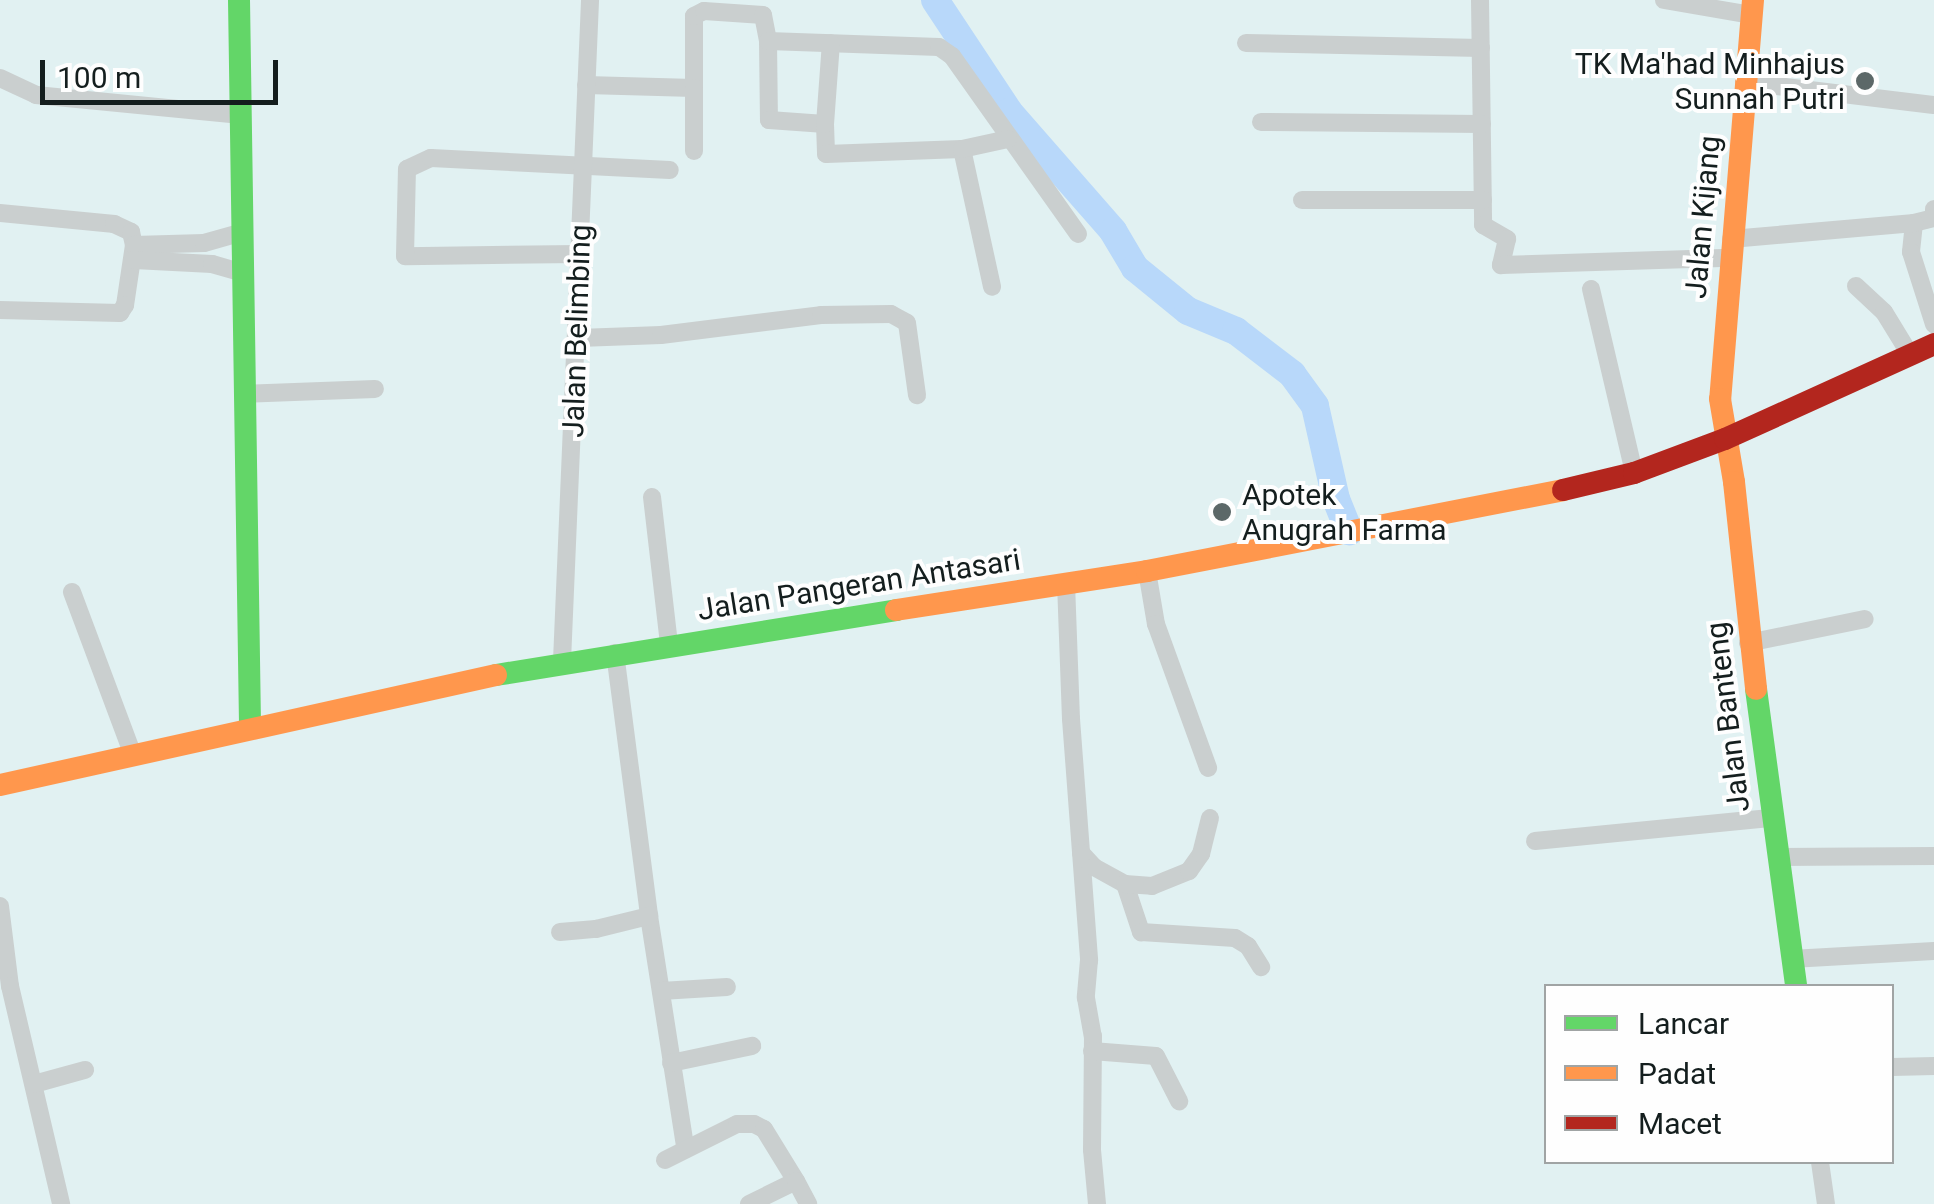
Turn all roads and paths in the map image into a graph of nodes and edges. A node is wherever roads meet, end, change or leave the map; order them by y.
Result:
1 (239, 0) edge
2 (590, 0) edge
3 (1480, 0) edge
4 (1664, 0) edge
5 (1752, 8) edge
6 (768, 41) junction
7 (831, 43) junction
8 (1246, 44) dead end
9 (1482, 48) junction
10 (0, 78) edge
11 (1744, 82) junction
12 (586, 85) junction
13 (694, 88) junction
14 (1934, 105) edge
15 (241, 116) junction
16 (1261, 122) dead end
17 (825, 124) junction
18 (1482, 124) junction
19 (1008, 139) junction
20 (962, 149) junction
21 (694, 151) dead end
22 (583, 167) junction
23 (670, 170) dead end
24 (1302, 200) dead end
25 (1483, 200) junction
26 (1934, 208) edge
27 (0, 213) edge
28 (1934, 219) edge
29 (1914, 223) junction
30 (243, 232) junction
31 (1078, 234) dead end
32 (1730, 248) junction
33 (134, 253) junction
34 (579, 254) junction
35 (244, 273) junction
36 (1856, 286) dead end
37 (992, 287) dead end
38 (1591, 289) dead end
39 (0, 310) edge
40 (1934, 324) edge
41 (579, 338) junction
42 (1934, 344) edge
43 (1911, 356) junction
44 (374, 388) dead end
45 (244, 394) junction
46 (917, 396) dead end
47 (1725, 439) junction
48 (1634, 473) junction
49 (652, 497) dead end
50 (1147, 572) junction
51 (1066, 583) junction
52 (72, 592) dead end
53 (1864, 619) dead end
54 (669, 644) junction
55 (1748, 644) junction
56 (615, 653) junction
57 (562, 661) junction
58 (250, 726) junction
59 (132, 755) junction
60 (1208, 768) dead end
61 (0, 785) edge
62 (1210, 818) dead end
63 (1770, 818) junction
64 (1535, 842) dead end
65 (1080, 852) junction
66 (1934, 856) edge
67 (1778, 857) junction
68 (1125, 884) junction
69 (0, 906) edge
70 (649, 916) junction
71 (560, 932) dead end
72 (1934, 951) edge
73 (1792, 960) junction
74 (1261, 967) dead end
75 (1796, 984) edge
76 (727, 987) dead end
77 (661, 991) junction
78 (752, 1046) dead end
79 (1092, 1050) junction
80 (671, 1063) junction
81 (1934, 1066) edge
82 (1894, 1067) edge
83 (85, 1070) dead end
84 (34, 1084) junction
85 (1179, 1100) dead end
86 (686, 1146) junction
87 (665, 1160) dead end
88 (1820, 1164) edge
89 (796, 1181) junction
90 (62, 1204) edge
91 (749, 1204) edge
92 (808, 1204) edge
93 (1097, 1204) edge
94 (1826, 1204) edge

1 - 15 street
2 - 12 street, Jalan Belimbing
3 - 9 street
4 - 5 street
5 - 11 street, Jalan Kijang
6 - 7 street
6 - 13 street
6 - 17 street
7 - 17 street
7 - 19 street
8 - 9 street
9 - 18 street
10 - 15 street
11 - 14 street
11 - 32 street, Jalan Kijang
12 - 13 street
12 - 22 street, Jalan Belimbing
13 - 21 street
15 - 30 street
16 - 18 street
17 - 20 street
18 - 25 street
19 - 20 street
19 - 31 street
20 - 37 street
22 - 23 street
22 - 34 street, Jalan Belimbing
22 - 34 street
24 - 25 street
25 - 32 street
26 - 28 street
27 - 33 street
28 - 29 street
29 - 32 street
29 - 40 street
30 - 33 street
30 - 35 street
32 - 47 street, Jalan Kijang
33 - 35 street
33 - 39 street
34 - 41 street, Jalan Belimbing
35 - 45 street
36 - 43 street
38 - 48 street
41 - 46 street
41 - 57 street, Jalan Belimbing
42 - 43 street, Jalan Pangeran Antasari
43 - 47 street, Jalan Pangeran Antasari
44 - 45 street
45 - 58 street
47 - 48 street, Jalan Pangeran Antasari
47 - 55 street, Jalan Banteng
48 - 50 street, Jalan Pangeran Antasari
49 - 54 street
50 - 51 street, Jalan Pangeran Antasari
50 - 60 street
51 - 54 street, Jalan Pangeran Antasari
51 - 65 street
52 - 59 street
53 - 55 street
54 - 56 street, Jalan Pangeran Antasari
55 - 63 street, Jalan Banteng
56 - 57 street, Jalan Pangeran Antasari
56 - 70 street
57 - 58 street, Jalan Pangeran Antasari
58 - 59 street, Jalan Pangeran Antasari
59 - 61 street, Jalan Pangeran Antasari
62 - 68 street
63 - 64 street
63 - 67 street, Jalan Banteng
65 - 68 street
65 - 79 street
66 - 67 street
67 - 73 street, Jalan Banteng
68 - 74 street
69 - 84 street
70 - 71 street
70 - 77 street
72 - 73 street
73 - 75 street, Jalan Banteng
76 - 77 street
77 - 80 street
78 - 80 street
79 - 85 street
79 - 93 street
80 - 86 street
81 - 82 street
83 - 84 street
84 - 90 street
86 - 87 street
86 - 89 street
88 - 94 street
89 - 91 street
89 - 92 street

